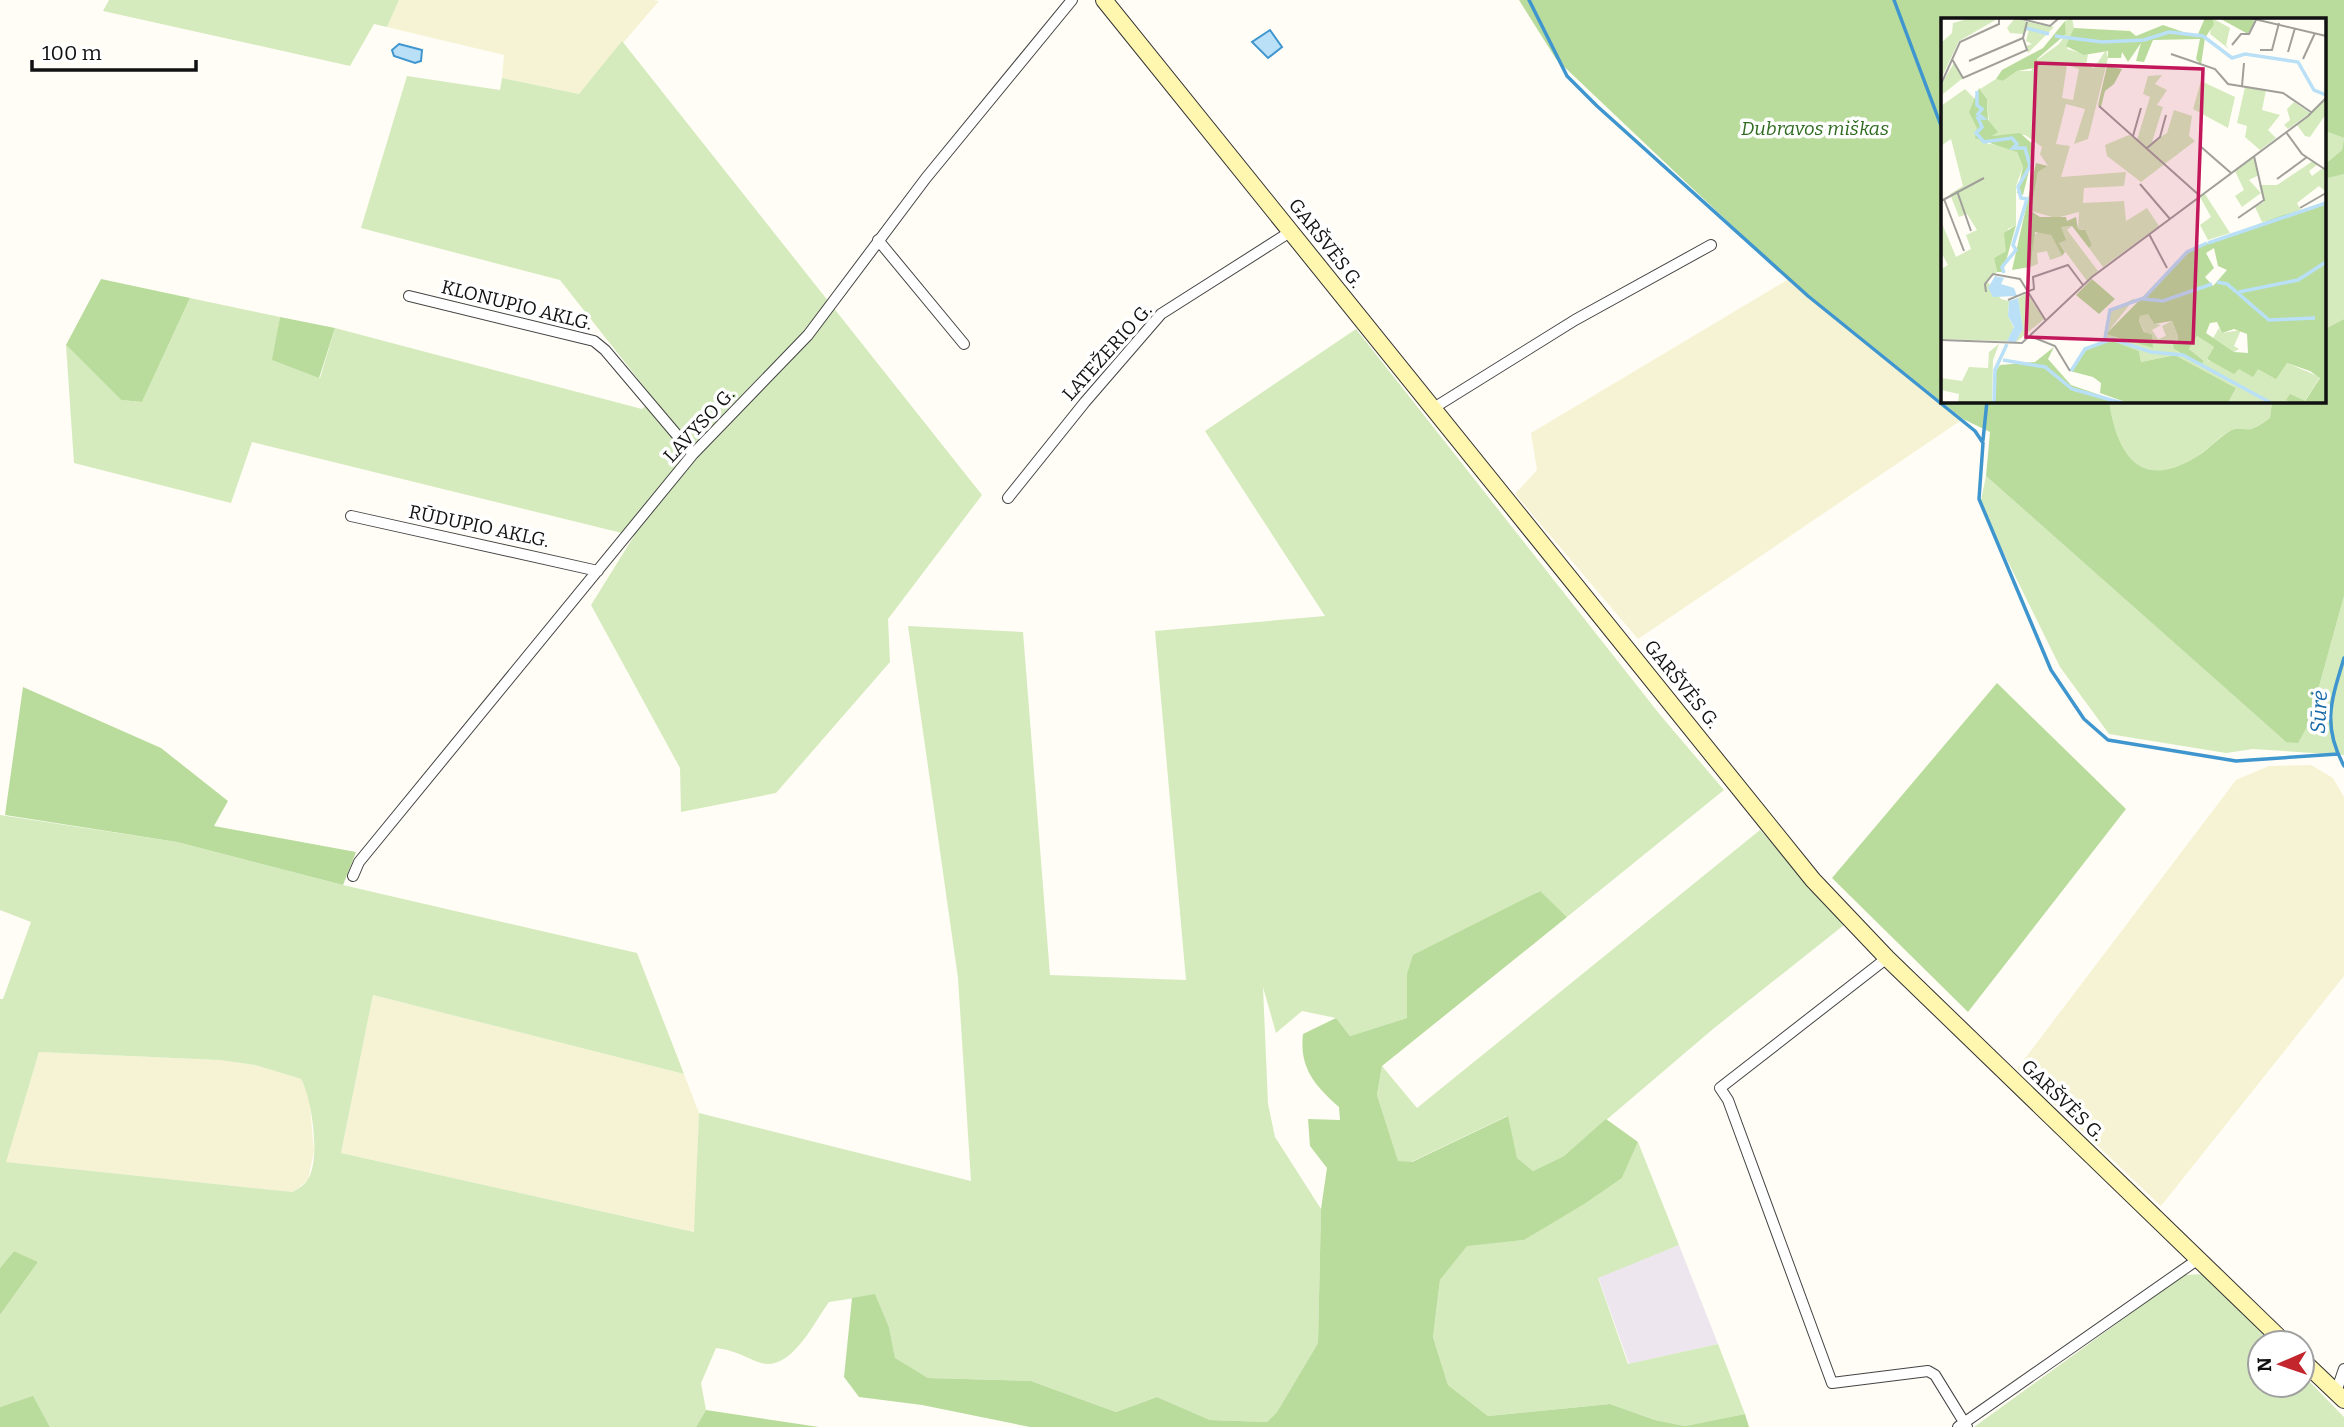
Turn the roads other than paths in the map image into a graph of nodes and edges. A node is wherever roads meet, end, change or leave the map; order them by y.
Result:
1 (1072, 0) edge
2 (1104, 0) edge
3 (1290, 232) junction
4 (878, 240) junction
5 (1711, 245) dead end
6 (409, 296) dead end
7 (964, 344) dead end
8 (1432, 410) junction
9 (693, 454) junction
10 (1007, 498) dead end
11 (351, 516) dead end
12 (598, 571) junction
13 (353, 876) dead end
14 (1887, 958) junction
15 (2197, 1259) junction
16 (2270, 1329) edge
17 (2344, 1369) edge
18 (2316, 1373) edge
19 (2340, 1396) edge
20 (1963, 1425) edge

1 - 4 street, LAVYSO G.
2 - 3 main road, GARŠVĖS G.
3 - 8 main road, GARŠVĖS G.
3 - 10 street, LATEŽERIO G.
4 - 7 street
4 - 9 street, LAVYSO G.
5 - 8 street
6 - 9 street, KLONUPIO AKLG.
8 - 14 main road, GARŠVĖS G.
9 - 12 street, LAVYSO G.
11 - 12 street, RŪDUPIO AKLG.
12 - 13 street, LAVYSO G.
14 - 15 main road, GARŠVĖS G.
14 - 20 street
15 - 16 main road, GARŠVĖS G.
15 - 20 street
17 - 19 street
18 - 19 main road

